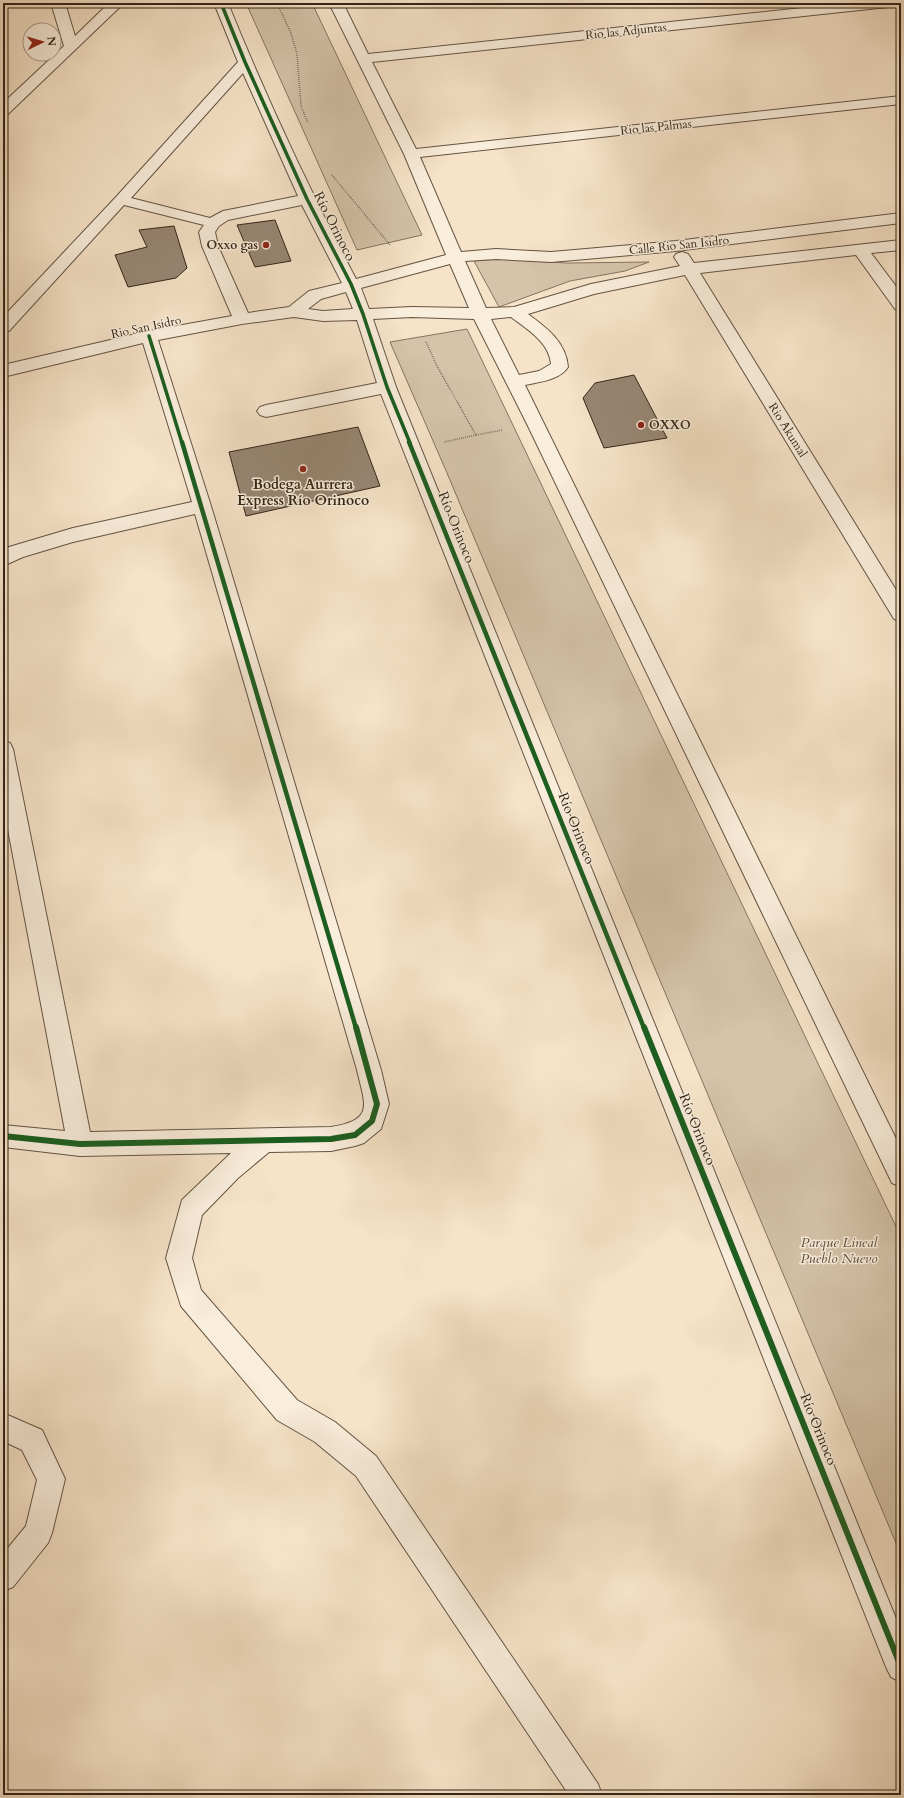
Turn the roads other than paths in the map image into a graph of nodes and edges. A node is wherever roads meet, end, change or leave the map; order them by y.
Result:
1 (58, 3) edge
2 (117, 3) edge
3 (221, 3) edge
4 (336, 3) edge
5 (888, 3) edge
6 (71, 46) junction
7 (364, 59) junction
8 (245, 62) junction
9 (901, 100) edge
10 (3, 111) edge
11 (411, 154) junction
12 (307, 199) junction
13 (121, 200) junction
14 (901, 218) edge
15 (213, 223) junction
16 (901, 245) edge
17 (676, 246) junction
18 (861, 250) junction
19 (456, 257) junction
20 (688, 269) junction
21 (351, 284) junction
22 (901, 305) edge
23 (294, 312) junction
24 (515, 312) junction
25 (363, 314) junction
26 (480, 314) junction
27 (242, 319) junction
28 (3, 327) edge
29 (149, 336) junction
30 (3, 371) edge
31 (515, 381) junction
32 (387, 387) junction
33 (266, 411) dead end
34 (202, 506) junction
35 (3, 559) edge
36 (901, 614) edge
37 (3, 749) edge
38 (3, 1136) edge
39 (265, 1140) junction
40 (80, 1144) junction
41 (901, 1175) edge
42 (3, 1427) edge
43 (3, 1577) edge
44 (901, 1666) edge
45 (586, 1795) edge

1 - 6 street
2 - 6 street
3 - 8 street, Río Orinoco
4 - 7 street
5 - 7 street, Rio las Adjuntas
6 - 10 street
7 - 11 street
8 - 12 street, Río Orinoco
8 - 13 street
9 - 11 street, Rio las Palmas
11 - 19 street
12 - 15 street
12 - 21 street, Río Orinoco
13 - 15 street
13 - 28 street
14 - 17 street, Calle Rio San Isidro
15 - 27 street
16 - 18 street, Calle Rio San Isidro
17 - 19 street, Calle Rio San Isidro
17 - 20 street, Rio Akumal
18 - 20 street, Calle Rio San Isidro
18 - 22 street
19 - 21 street
19 - 26 street
20 - 24 street, Calle Rio San Isidro
20 - 36 street, Rio Akumal
21 - 23 street
21 - 25 street, Río Orinoco
23 - 25 street, Rio San Isidro
23 - 27 street, Rio San Isidro
24 - 26 street, Calle Rio San Isidro
24 - 31 street
25 - 26 street, Rio San Isidro
25 - 32 street, Río Orinoco
26 - 31 street
27 - 29 street, Rio San Isidro
29 - 30 street, Rio San Isidro
29 - 34 street
31 - 41 street
32 - 33 street
32 - 44 street, Río Orinoco
34 - 35 street
34 - 39 street
37 - 40 street
38 - 40 street
39 - 40 street
39 - 45 street
42 - 43 street

